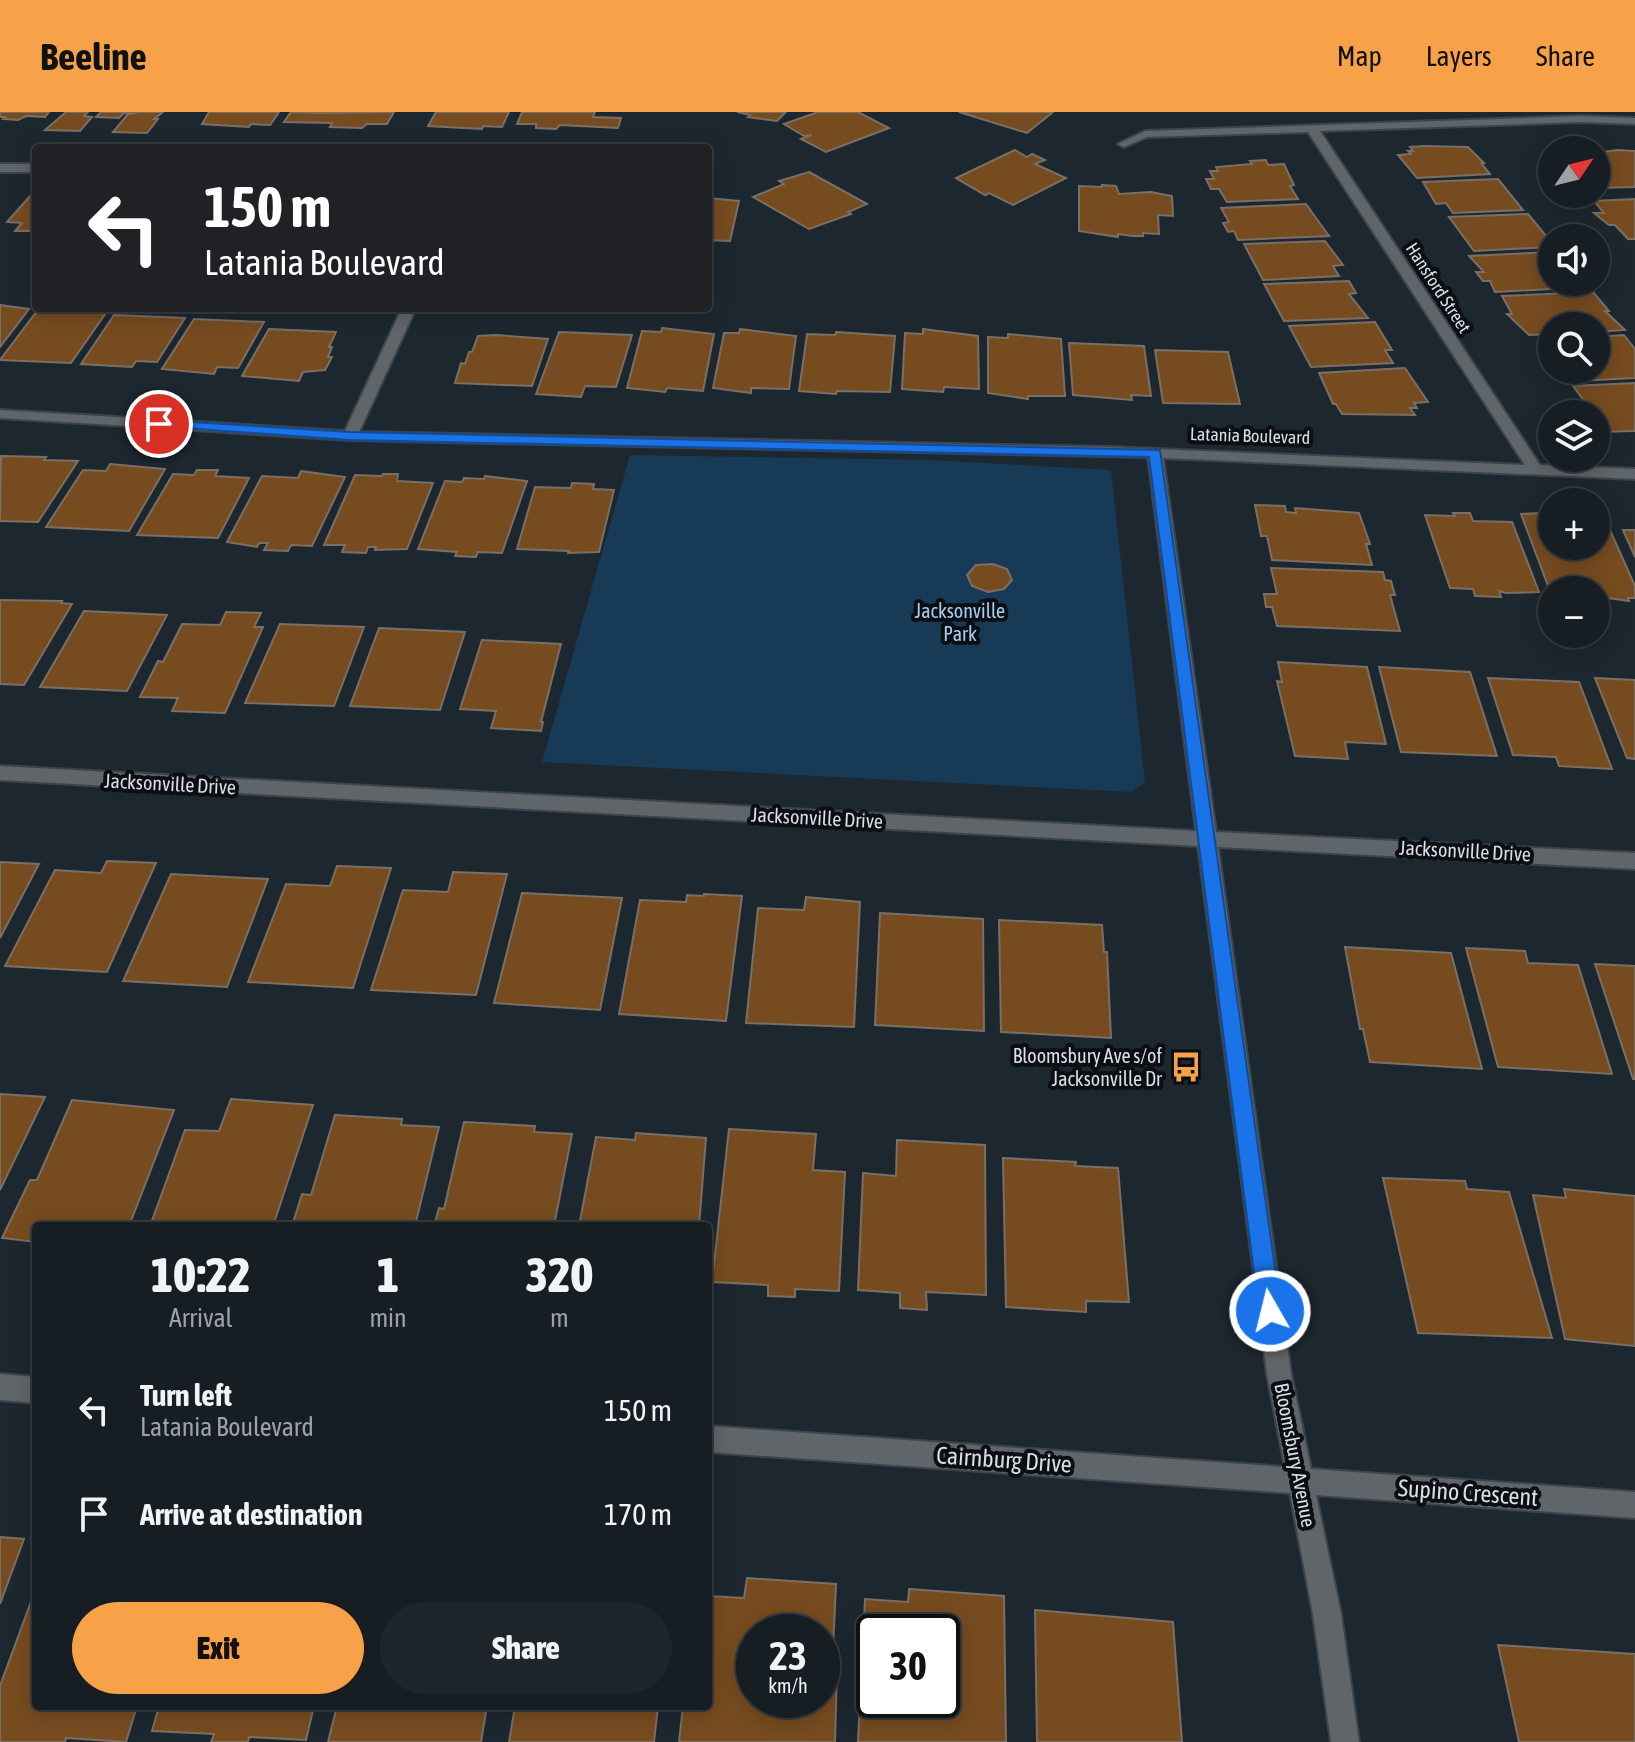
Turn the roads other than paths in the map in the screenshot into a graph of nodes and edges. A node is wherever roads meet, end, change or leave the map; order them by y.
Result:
1 (1635, 121) edge
2 (1311, 127) junction
3 (1124, 144) dead end
4 (0, 168) edge
5 (32, 168) edge
6 (407, 312) edge
7 (0, 414) edge
8 (350, 436) junction
9 (1155, 453) junction
10 (1536, 470) junction
11 (1635, 474) edge
12 (0, 773) edge
13 (1206, 837) junction
14 (1635, 861) edge
15 (0, 1387) edge
16 (32, 1390) edge
17 (712, 1439) edge
18 (1300, 1482) junction
19 (1635, 1505) edge
20 (1345, 1742) edge

1 - 2 street
2 - 3 street
2 - 10 street, Hansford Street
4 - 5 street
6 - 8 street
7 - 8 street, Latania Boulevard
8 - 9 street, Latania Boulevard
9 - 10 street, Latania Boulevard
9 - 13 street, Bloomsbury Avenue
10 - 11 street, Latania Boulevard
12 - 13 street, Jacksonville Drive
13 - 14 street, Jacksonville Drive
13 - 18 street, Bloomsbury Avenue
15 - 16 street
17 - 18 street, Cairnburg Drive
18 - 19 street, Supino Crescent
18 - 20 street, Bloomsbury Avenue

